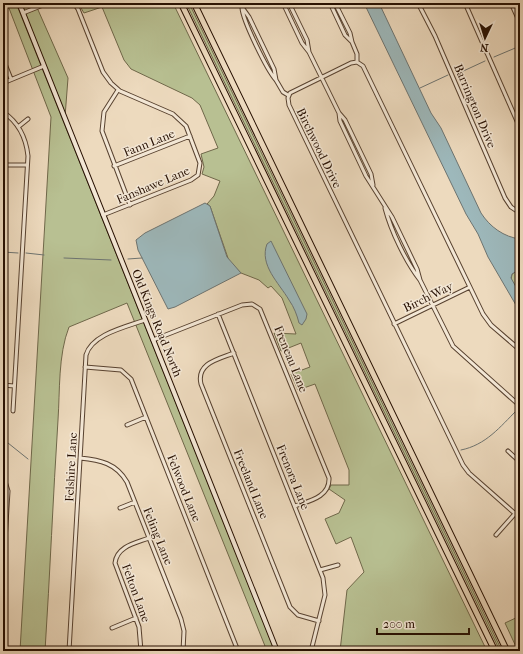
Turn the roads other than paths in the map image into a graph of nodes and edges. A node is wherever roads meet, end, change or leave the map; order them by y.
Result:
1 (18, 3) edge
2 (48, 3) edge
3 (74, 3) edge
4 (181, 3) edge
5 (194, 3) edge
6 (239, 3) edge
7 (283, 3) edge
8 (288, 3) edge
9 (330, 3) edge
10 (335, 3) edge
11 (418, 3) edge
12 (465, 3) edge
13 (511, 3) edge
14 (22, 13) junction
15 (520, 23) edge
16 (352, 42) junction
17 (309, 52) junction
18 (3, 59) edge
19 (357, 62) junction
20 (44, 66) junction
21 (322, 77) junction
22 (11, 79) junction
23 (3, 83) edge
24 (118, 90) junction
25 (288, 95) junction
26 (3, 112) edge
27 (28, 119) dead end
28 (18, 126) junction
29 (520, 128) edge
30 (190, 136) junction
31 (3, 165) edge
32 (27, 165) junction
33 (114, 166) junction
34 (130, 205) junction
35 (520, 213) edge
36 (103, 215) junction
37 (470, 287) junction
38 (432, 305) junction
39 (218, 314) junction
40 (145, 320) junction
41 (394, 324) junction
42 (153, 340) junction
43 (520, 350) edge
44 (234, 353) junction
45 (85, 368) junction
46 (3, 385) edge
47 (14, 386) junction
48 (520, 406) edge
49 (13, 411) dead end
50 (146, 417) junction
51 (126, 425) dead end
52 (508, 451) dead end
53 (80, 458) junction
54 (520, 462) edge
55 (3, 475) edge
56 (135, 502) junction
57 (295, 506) junction
58 (120, 508) dead end
59 (520, 508) edge
60 (515, 513) junction
61 (520, 518) edge
62 (496, 535) dead end
63 (149, 538) junction
64 (338, 565) dead end
65 (320, 570) junction
66 (3, 574) edge
67 (136, 618) junction
68 (319, 621) junction
69 (112, 628) dead end
70 (69, 651) edge
71 (141, 651) edge
72 (183, 651) edge
73 (238, 651) edge
74 (277, 651) edge
75 (312, 651) edge
76 (495, 651) edge
77 (507, 651) edge

1 - 14 street, Old Kings Road North
2 - 14 street
3 - 24 street, Fanshawe Lane
4 - 76 highway
5 - 77 highway
6 - 25 street
7 - 17 street
8 - 17 street
9 - 16 street
10 - 16 street
11 - 35 street, Barrington Drive
12 - 29 street
13 - 15 street
14 - 20 street, Old Kings Road North
16 - 19 street
17 - 21 street
18 - 22 street
19 - 21 street, Birchwood Drive
19 - 37 street
20 - 22 street
20 - 36 street, Old Kings Road North
21 - 25 street, Birchwood Drive
21 - 38 street
22 - 23 street
24 - 30 street, Fanshawe Lane
24 - 33 street
25 - 41 street, Birchwood Drive
26 - 28 street
27 - 28 street
28 - 32 street
30 - 33 street, Fann Lane
30 - 34 street, Fanshawe Lane
31 - 32 street
32 - 47 street
33 - 34 street
34 - 36 street, Fanshawe Lane
36 - 40 street, Old Kings Road North
37 - 38 street, Birch Way
37 - 43 street
38 - 41 street, Birch Way
38 - 48 street
39 - 42 street, Freneau Lane
39 - 44 street, Frenora Lane
39 - 57 street, Freneau Lane
40 - 42 street, Old Kings Road North
40 - 45 street, Felshire Lane
41 - 60 street, Birchwood Drive
42 - 74 street, Old Kings Road North
44 - 57 street, Frenora Lane
44 - 68 street, Freeland Lane
45 - 50 street, Felwood Lane
45 - 53 street, Felshire Lane
46 - 47 street
47 - 49 street
50 - 51 street
50 - 73 street, Felwood Lane
52 - 54 street
53 - 56 street, Feling Lane
53 - 70 street, Felshire Lane
55 - 66 street
56 - 58 street
56 - 63 street, Feling Lane
57 - 65 street, Frenora Lane
59 - 60 street
60 - 61 street, Birchwood Drive
60 - 62 street
63 - 67 street, Felton Lane
63 - 72 street, Feling Lane
64 - 65 street
65 - 68 street, Frenora Lane
67 - 69 street
67 - 71 street, Felton Lane
68 - 75 street, Frenora Lane

